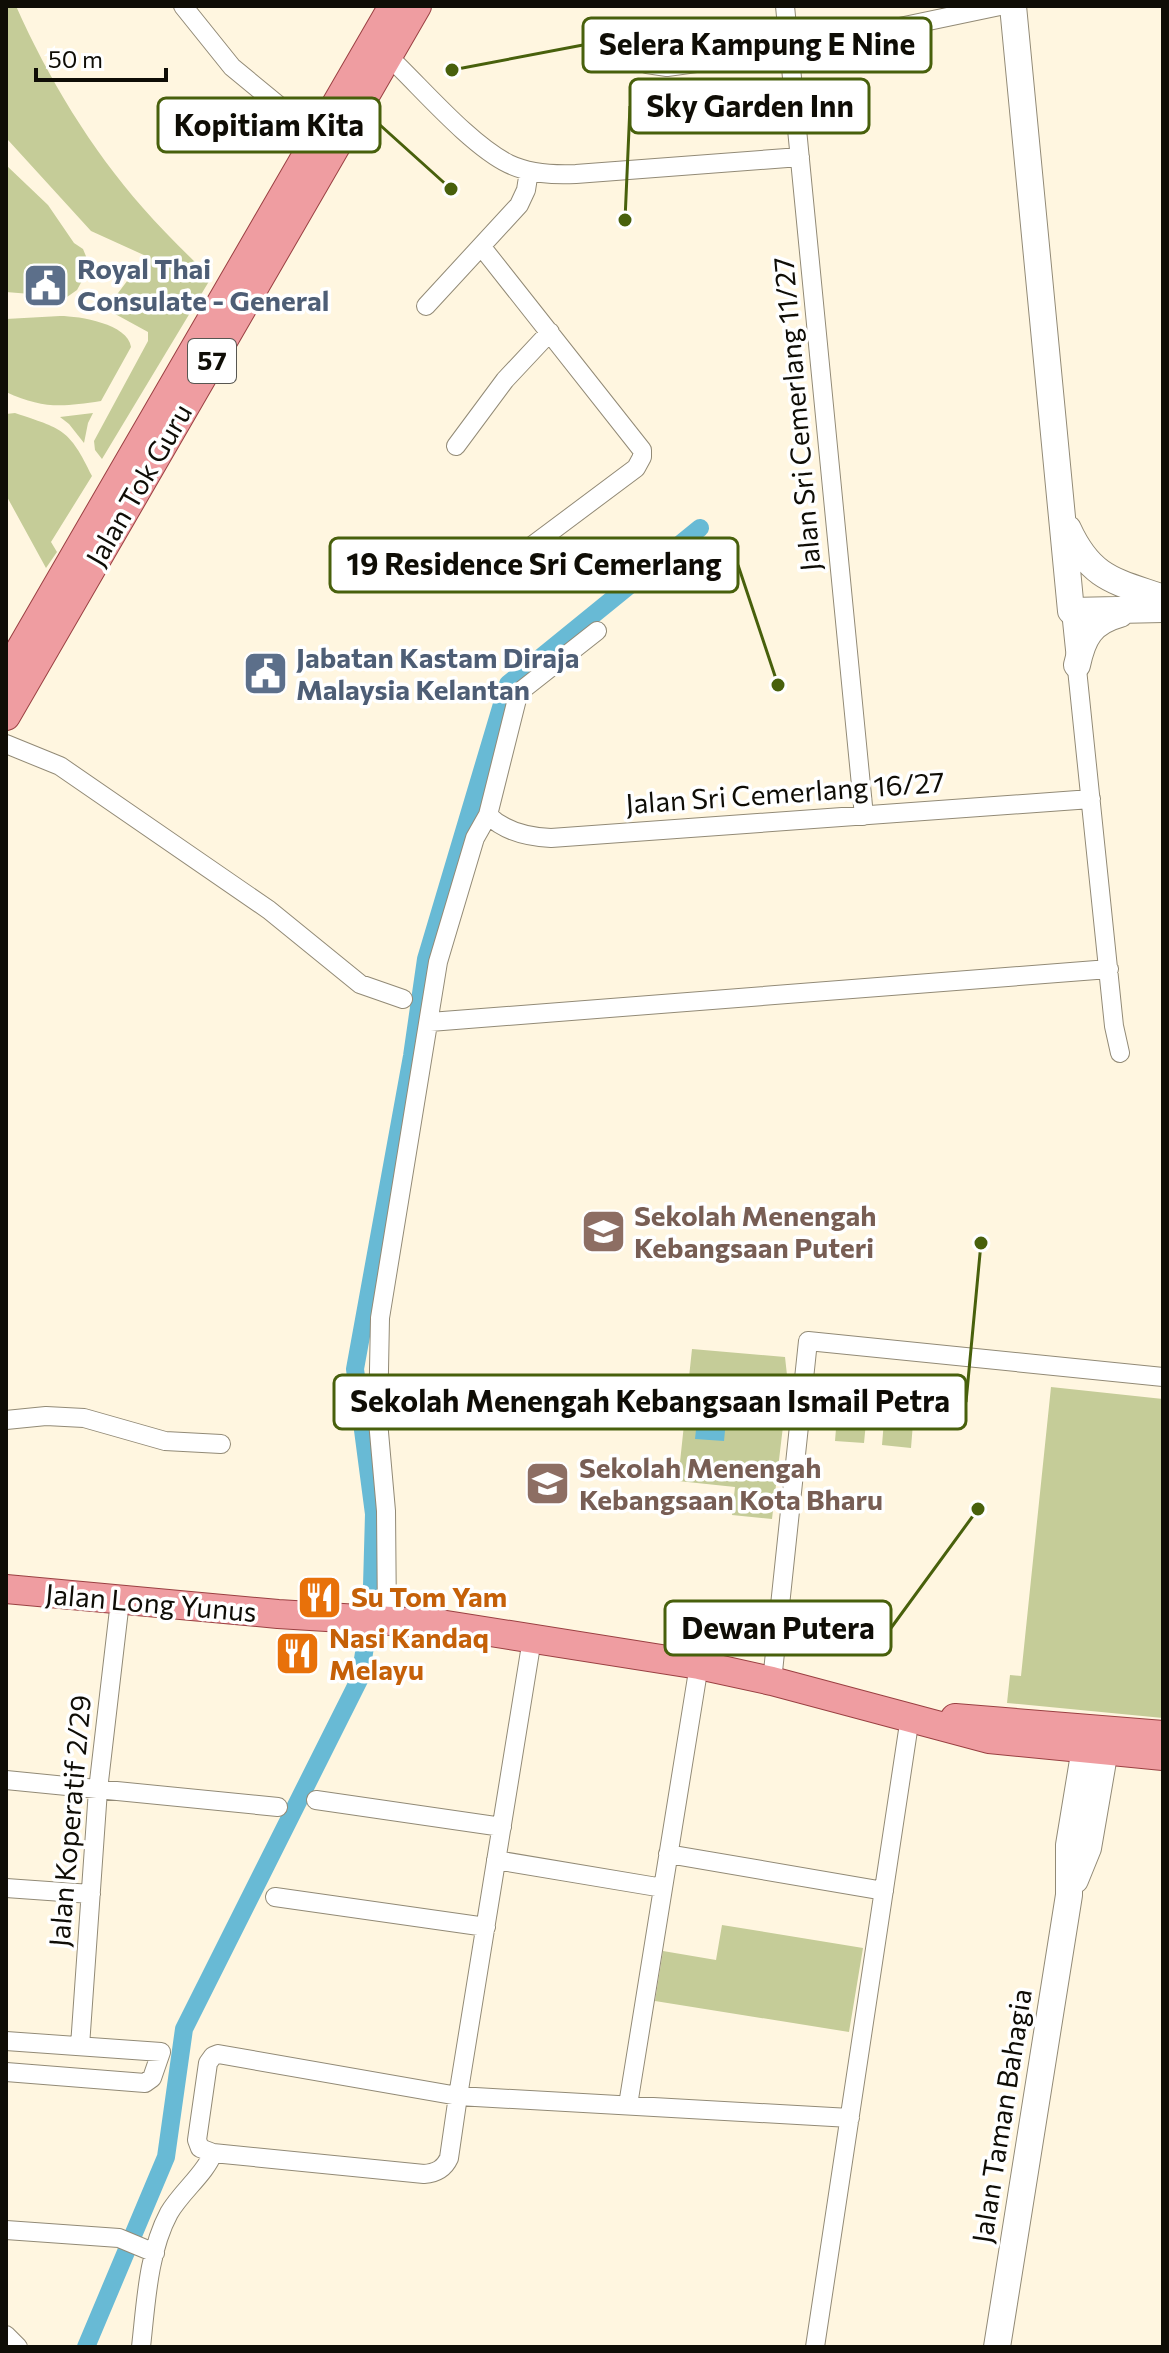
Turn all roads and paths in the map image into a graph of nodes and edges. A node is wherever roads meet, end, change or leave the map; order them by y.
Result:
1 (183, 6) edge
2 (393, 6) edge
3 (417, 6) edge
4 (785, 6) edge
5 (1000, 6) edge
6 (1013, 6) edge
7 (790, 50) junction
8 (388, 56) junction
9 (647, 64) dead end
10 (317, 137) junction
11 (800, 157) junction
12 (529, 171) junction
13 (481, 246) junction
14 (426, 306) dead end
15 (550, 332) junction
16 (456, 446) dead end
17 (1063, 518) junction
18 (521, 554) dead end
19 (1163, 598) edge
20 (1071, 605) junction
21 (1163, 609) edge
22 (1135, 610) junction
23 (597, 631) dead end
24 (1077, 665) junction
25 (6, 674) edge
26 (6, 716) edge
27 (6, 744) edge
28 (1091, 799) junction
29 (488, 815) junction
30 (864, 816) junction
31 (1109, 969) junction
32 (403, 999) dead end
33 (430, 1022) junction
34 (1120, 1053) dead end
35 (1163, 1377) edge
36 (6, 1420) edge
37 (221, 1444) dead end
38 (6, 1588) edge
39 (120, 1601) junction
40 (387, 1620) junction
41 (532, 1639) junction
42 (699, 1665) junction
43 (772, 1681) junction
44 (910, 1717) junction
45 (1163, 1735) edge
46 (1096, 1739) junction
47 (1163, 1756) edge
48 (6, 1780) edge
49 (98, 1790) junction
50 (316, 1800) dead end
51 (278, 1807) dead end
52 (502, 1827) junction
53 (668, 1854) junction
54 (496, 1860) junction
55 (6, 1888) edge
56 (663, 1888) junction
57 (884, 1891) junction
58 (91, 1894) junction
59 (275, 1897) dead end
60 (486, 1927) junction
61 (6, 2041) edge
62 (80, 2046) junction
63 (6, 2072) edge
64 (458, 2096) junction
65 (628, 2105) junction
66 (850, 2118) junction
67 (213, 2153) junction
68 (6, 2230) edge
69 (155, 2253) junction
70 (6, 2335) edge
71 (18, 2347) edge
72 (141, 2347) edge
73 (815, 2347) edge
74 (997, 2347) edge

1 - 10 street
2 - 10 main road, Jalan Tok Guru / 57
3 - 8 main road, Jalan Tok Guru / 57
4 - 7 street, Jalan Sri Cemerlang 11/27
5 - 7 street
6 - 17 street
7 - 9 street
7 - 11 street, Jalan Sri Cemerlang 11/27
8 - 12 street
8 - 26 main road, Jalan Tok Guru / 57
10 - 25 main road, Jalan Tok Guru / 57
11 - 12 street
11 - 30 street, Jalan Sri Cemerlang 11/27
12 - 13 street
13 - 14 street
13 - 15 street
15 - 16 street
15 - 18 street
17 - 19 street
17 - 20 street
19 - 20 street
20 - 22 street
20 - 24 street
21 - 22 street
22 - 24 street
23 - 29 street
24 - 28 street
27 - 32 street
28 - 30 street, Jalan Sri Cemerlang 16/27
28 - 31 street
29 - 30 street, Jalan Sri Cemerlang 16/27
29 - 33 street
31 - 33 street
31 - 34 street
33 - 40 street
35 - 43 street
36 - 37 street
38 - 39 main road, Jalan Long Yunus
39 - 40 main road, Jalan Long Yunus
39 - 49 street, Jalan Koperatif 2/29
40 - 41 main road, Jalan Long Yunus
41 - 42 main road, Jalan Long Yunus
41 - 52 street
42 - 43 main road, Jalan Long Yunus
42 - 53 street
43 - 44 main road, Jalan Long Yunus
44 - 46 main road, Jalan Long Yunus
44 - 57 street
45 - 46 main road, Jalan Long Yunus
46 - 47 main road, Jalan Long Yunus
46 - 74 street, Jalan Taman Bahagia
48 - 49 street
49 - 51 street
49 - 58 street, Jalan Koperatif 2/29
50 - 52 street
52 - 54 street
53 - 56 street
53 - 57 street
54 - 56 street
54 - 60 street
55 - 58 street
56 - 65 street
57 - 66 street
58 - 62 street, Jalan Koperatif 2/29
59 - 60 street
60 - 64 street
61 - 62 street
62 - 63 street
64 - 65 street
64 - 67 street
64 - 67 street
65 - 66 street
66 - 73 street
67 - 69 street
68 - 69 street
69 - 72 street
70 - 71 street

